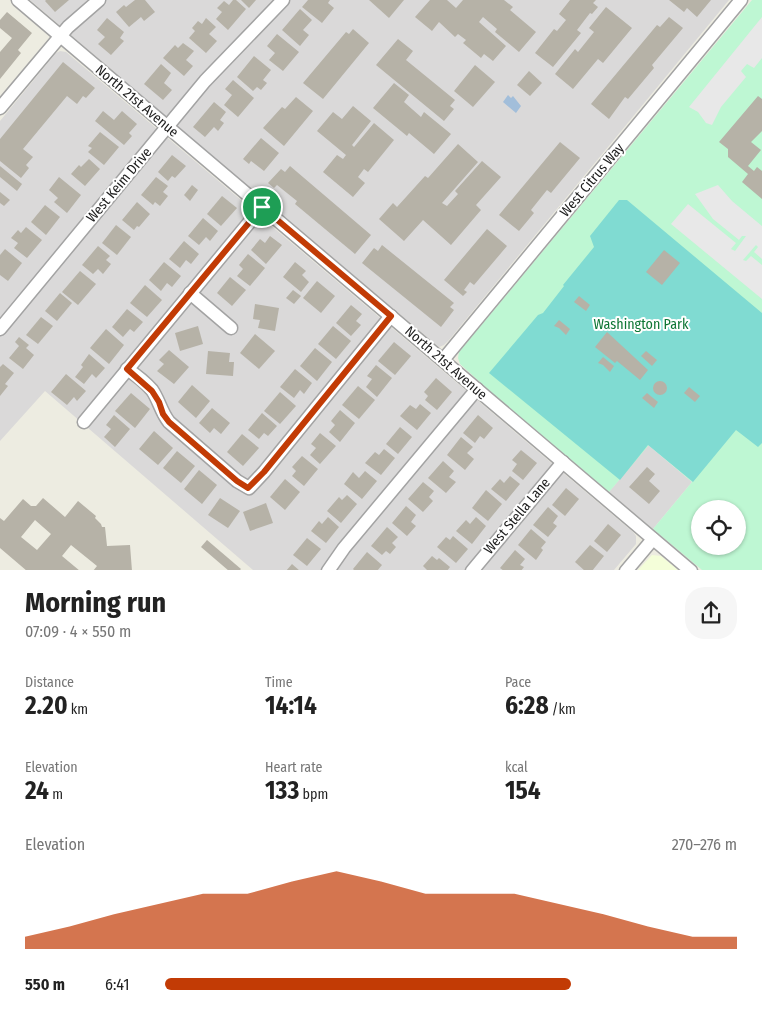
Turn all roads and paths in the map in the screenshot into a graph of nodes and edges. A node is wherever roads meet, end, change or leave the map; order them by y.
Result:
1 (18, 0) edge
2 (99, 0) edge
3 (283, 0) edge
4 (741, 0) edge
5 (60, 36) junction
6 (0, 108) edge
7 (168, 126) junction
8 (262, 207) junction
9 (190, 293) junction
10 (391, 316) junction
11 (232, 328) dead end
12 (0, 329) edge
13 (443, 360) junction
14 (127, 369) junction
15 (477, 389) junction
16 (84, 422) dead end
17 (563, 462) junction
18 (654, 539) junction
19 (328, 570) edge
20 (472, 570) edge
21 (626, 570) edge
22 (691, 570) edge

1 - 5 street, North 21st Avenue
2 - 5 street
3 - 7 street, West Keim Drive
4 - 13 street, West Citrus Way
5 - 6 street
5 - 7 street, North 21st Avenue
7 - 8 street, North 21st Avenue
7 - 12 street, West Keim Drive
8 - 9 street
8 - 10 street, North 21st Avenue
9 - 11 street
9 - 14 street
10 - 13 street, North 21st Avenue
10 - 14 street
13 - 15 street, North 21st Avenue
14 - 16 street
15 - 17 street, North 21st Avenue
15 - 19 street
17 - 18 street, North 21st Avenue
17 - 20 street, West Stella Lane
18 - 21 street
18 - 22 street, North 21st Avenue

